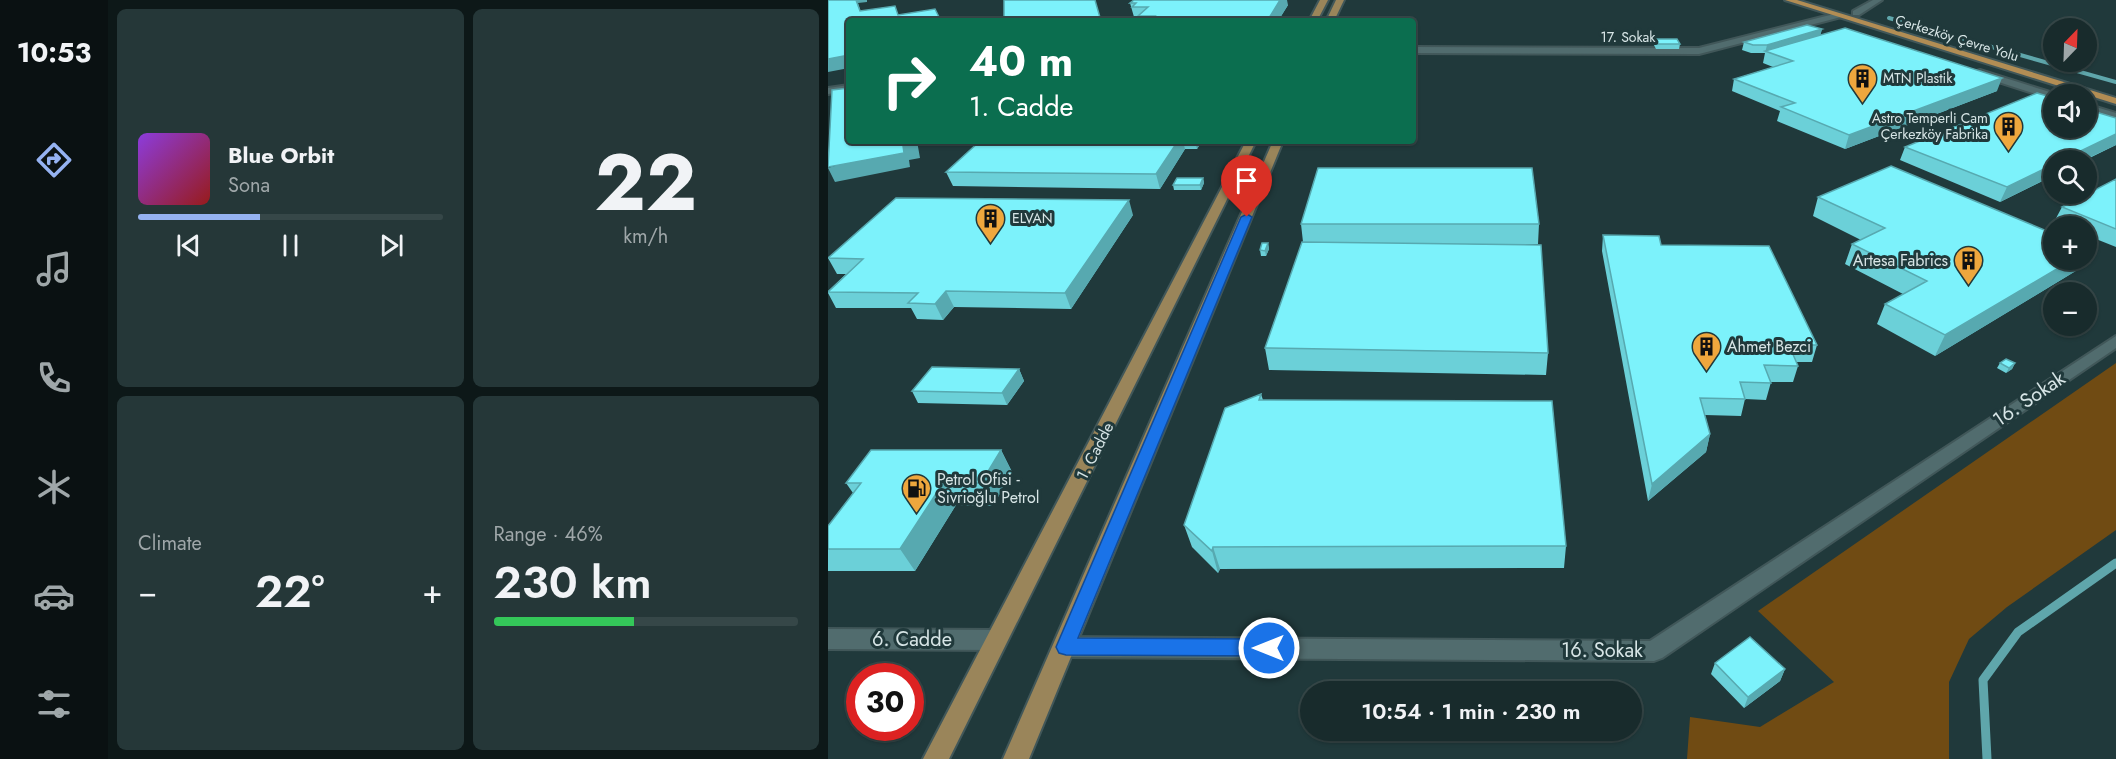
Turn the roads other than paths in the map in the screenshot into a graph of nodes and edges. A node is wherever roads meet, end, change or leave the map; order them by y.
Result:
1 (1324, 0) edge
2 (1340, 0) edge
3 (1789, 0) edge
4 (1814, 0) edge
5 (1878, 0) edge
6 (1856, 13) junction
7 (1838, 15) junction
8 (1315, 18) edge
9 (1331, 18) edge
10 (1810, 24) junction
11 (1831, 28) dead end
12 (1416, 50) edge
13 (1974, 72) edge
14 (846, 88) edge
15 (828, 91) edge
16 (2116, 92) edge
17 (2043, 93) edge
18 (2116, 101) edge
19 (2097, 110) edge
20 (2116, 116) edge
21 (1250, 144) edge
22 (1277, 144) edge
23 (2116, 341) edge
24 (828, 639) edge
25 (996, 639) junction
26 (1066, 647) junction
27 (936, 759) edge
28 (1016, 759) edge

1 - 8 main road
2 - 9 main road
3 - 7 highway, Çerkezköy Çevre Yolu
4 - 6 highway
5 - 6 street
6 - 16 highway
7 - 10 street, 17. Sokak
7 - 18 highway, Çerkezköy Çevre Yolu
10 - 11 street
10 - 12 street, 17. Sokak
13 - 17 street
14 - 15 street
19 - 20 street
21 - 25 main road, 1. Cadde
22 - 26 main road
23 - 26 street, 16. Sokak
24 - 25 street, 6. Cadde
25 - 27 main road, 1. Cadde
26 - 28 main road

